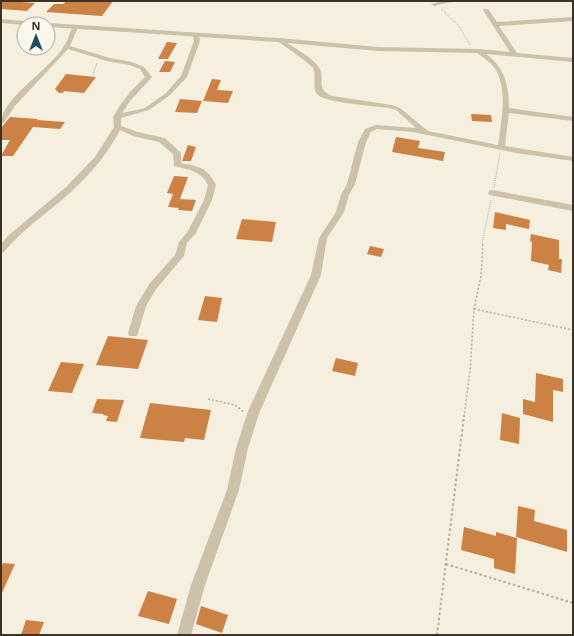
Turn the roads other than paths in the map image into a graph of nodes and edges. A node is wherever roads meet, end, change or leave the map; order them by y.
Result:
1 (452, 1) edge
2 (434, 4) road end
3 (486, 10) dead end
4 (573, 19) edge
5 (1, 22) edge
6 (16, 23) edge
7 (496, 24) junction
8 (56, 26) edge
9 (75, 27) junction
10 (196, 35) junction
11 (279, 40) junction
12 (67, 47) junction
13 (478, 51) junction
14 (515, 55) junction
15 (573, 60) edge
16 (506, 110) junction
17 (117, 117) junction
18 (573, 119) edge
19 (1, 121) edge
20 (118, 127) junction
21 (426, 133) junction
22 (500, 147) junction
23 (573, 159) edge
24 (492, 193) road end
25 (573, 208) edge
26 (1, 250) edge
27 (132, 333) dead end
28 (184, 635) edge

1 - 2 street
3 - 7 street
4 - 7 street
5 - 6 street
7 - 14 street
8 - 9 street
9 - 10 street
9 - 12 street
10 - 11 street
10 - 17 street
11 - 13 street
11 - 21 street
12 - 17 street
12 - 19 street
13 - 14 street
13 - 16 street
14 - 15 street
16 - 18 street
16 - 22 street
17 - 20 street
20 - 26 street
20 - 27 street
21 - 22 street
21 - 28 street
22 - 23 street
24 - 25 street

